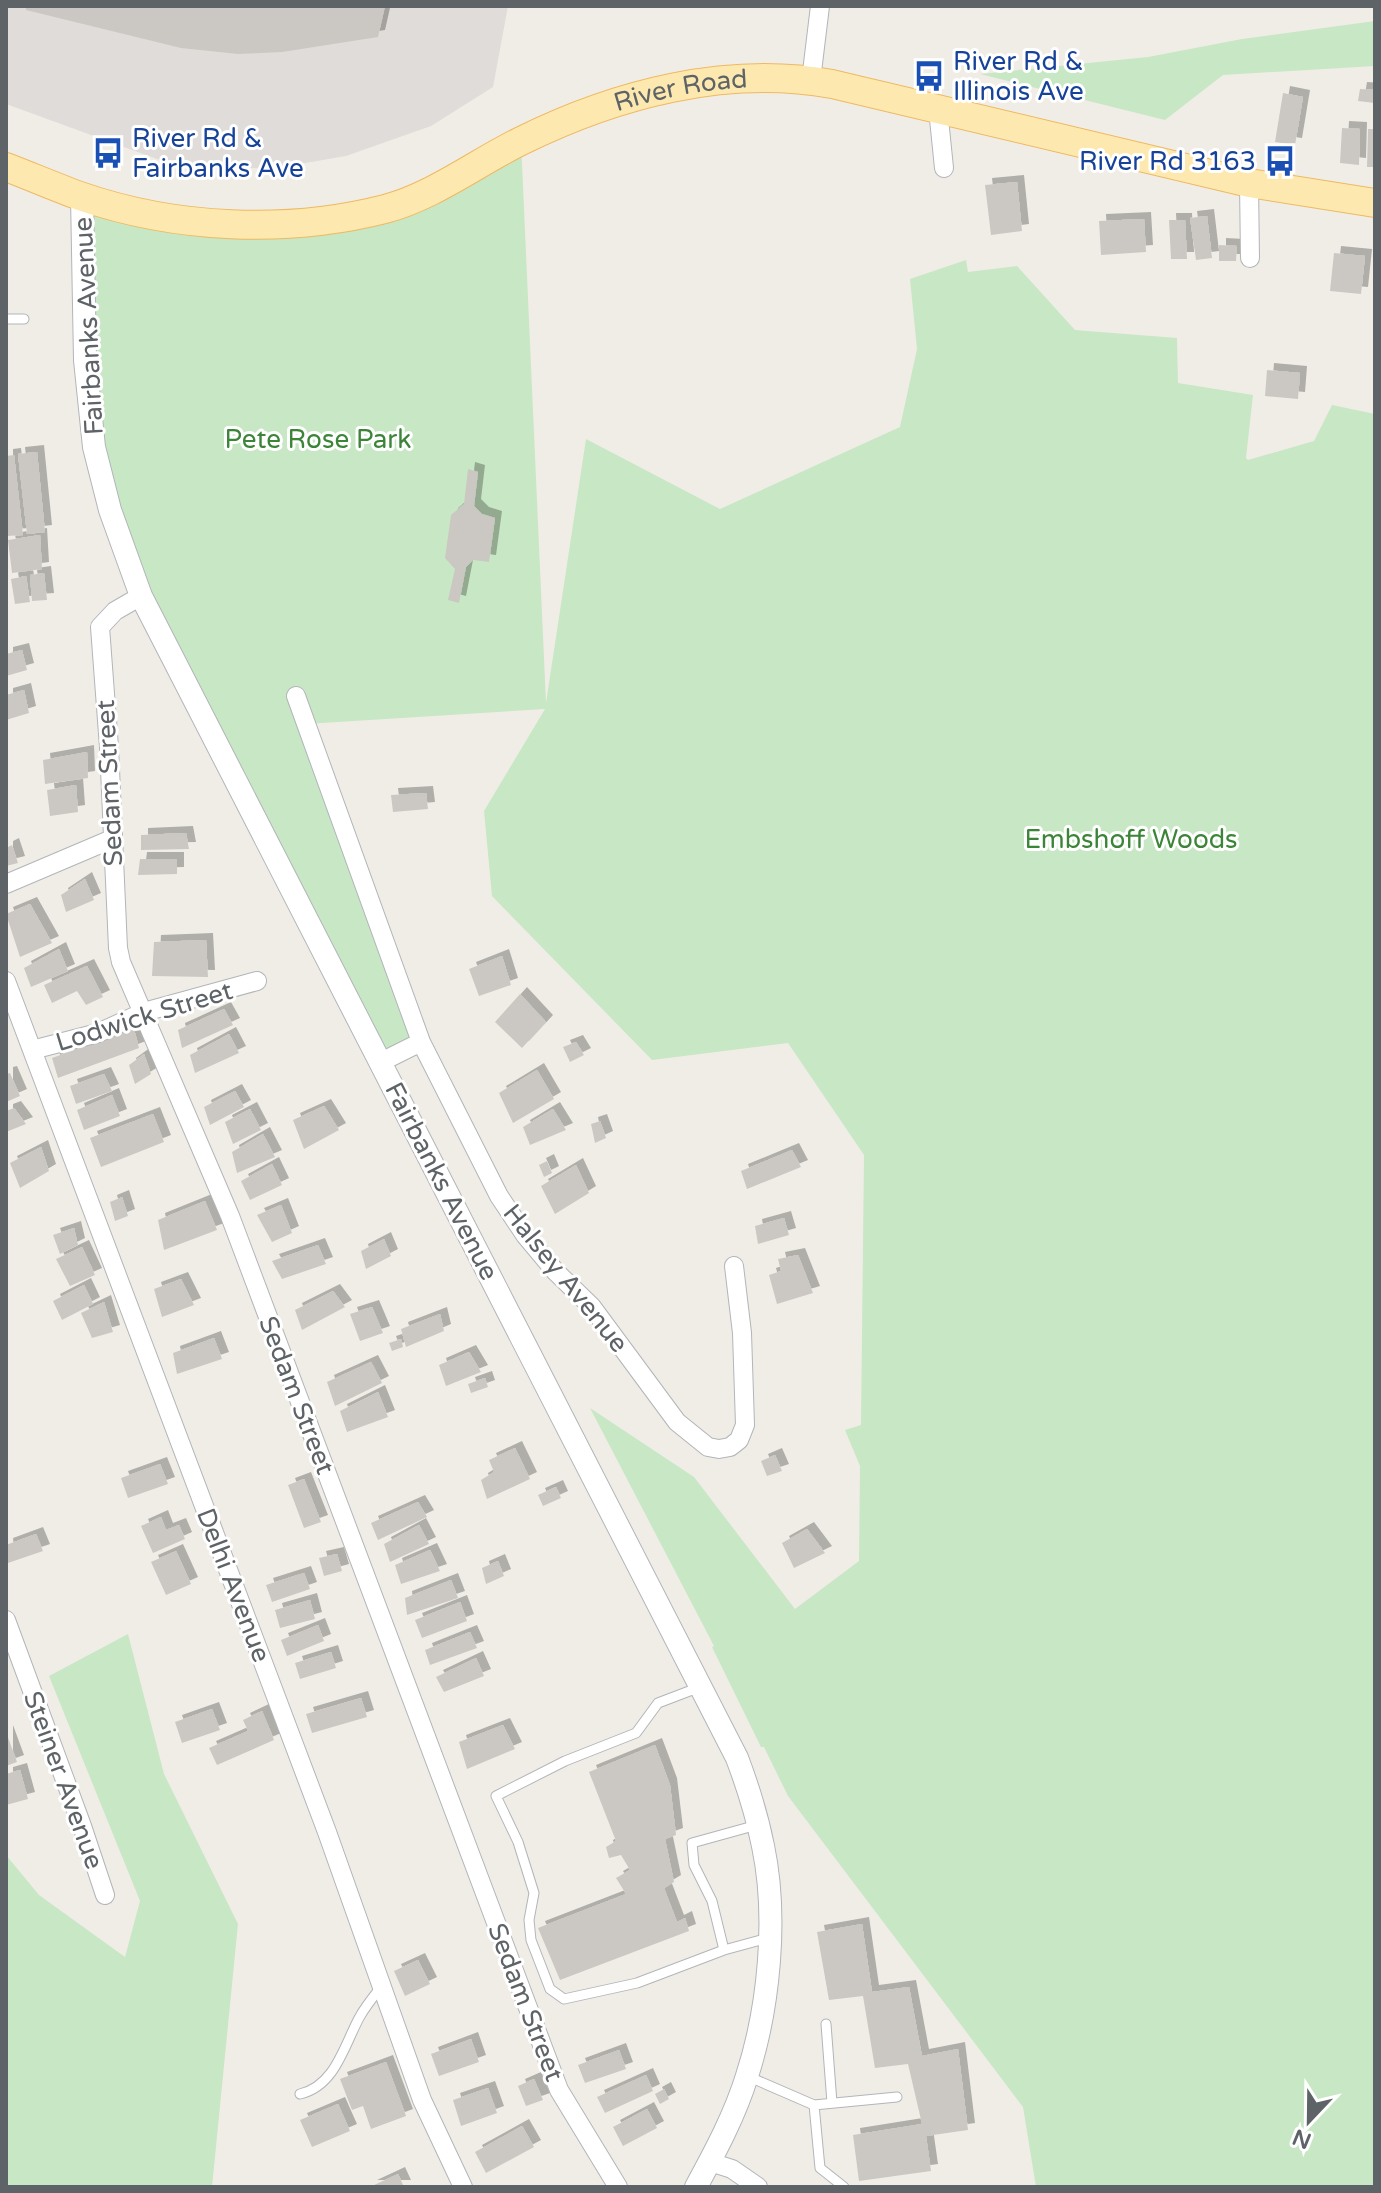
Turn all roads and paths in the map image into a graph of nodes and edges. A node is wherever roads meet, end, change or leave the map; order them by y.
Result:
1 (820, 6) edge
2 (811, 80) junction
3 (938, 109) junction
4 (6, 167) edge
5 (944, 168) dead end
6 (1249, 183) junction
7 (82, 196) junction
8 (1375, 203) edge
9 (1250, 258) dead end
10 (6, 319) edge
11 (24, 319) dead end
12 (141, 596) junction
13 (296, 696) dead end
14 (112, 839) junction
15 (6, 884) edge
16 (6, 981) edge
17 (257, 981) dead end
18 (144, 1012) junction
19 (421, 1042) junction
20 (32, 1050) junction
21 (381, 1062) junction
22 (734, 1266) dead end
23 (6, 1620) edge
24 (700, 1687) junction
25 (758, 1825) junction
26 (105, 1895) dead end
27 (769, 1938) junction
28 (724, 1950) junction
29 (381, 1987) junction
30 (826, 2024) dead end
31 (747, 2076) junction
32 (300, 2094) dead end
33 (897, 2097) dead end
34 (832, 2103) junction
35 (814, 2105) junction
36 (710, 2162) junction
37 (463, 2187) edge
38 (618, 2187) edge
39 (696, 2187) edge
40 (706, 2187) edge
41 (758, 2187) edge
42 (844, 2187) edge

1 - 2 street
2 - 3 main road, River Road
2 - 7 main road, River Road
3 - 5 street
3 - 6 main road, River Road
4 - 7 main road, River Road
6 - 8 main road, River Road
6 - 9 street
7 - 12 street, Fairbanks Avenue
10 - 11 lane
12 - 14 street, Sedam Street
12 - 21 street, Fairbanks Avenue
13 - 19 street, Halsey Avenue
14 - 15 street
14 - 18 street, Sedam Street
16 - 20 street, Delhi Avenue
17 - 18 street, Lodwick Street
18 - 20 street, Lodwick Street
18 - 38 street, Sedam Street
19 - 21 street
19 - 22 street, Halsey Avenue
20 - 29 street, Delhi Avenue
21 - 24 street, Fairbanks Avenue
23 - 26 street, Steiner Avenue
24 - 25 street, Fairbanks Avenue
24 - 28 lane
25 - 27 street, Fairbanks Avenue
25 - 28 lane
27 - 28 lane
27 - 31 street, Fairbanks Avenue
29 - 32 lane
29 - 37 street, Delhi Avenue
30 - 34 lane
31 - 35 lane
31 - 36 street, Fairbanks Avenue
33 - 34 lane
34 - 35 lane
35 - 42 lane
36 - 39 street, Fairbanks Avenue
36 - 40 street, Fairbanks Avenue
36 - 41 street

